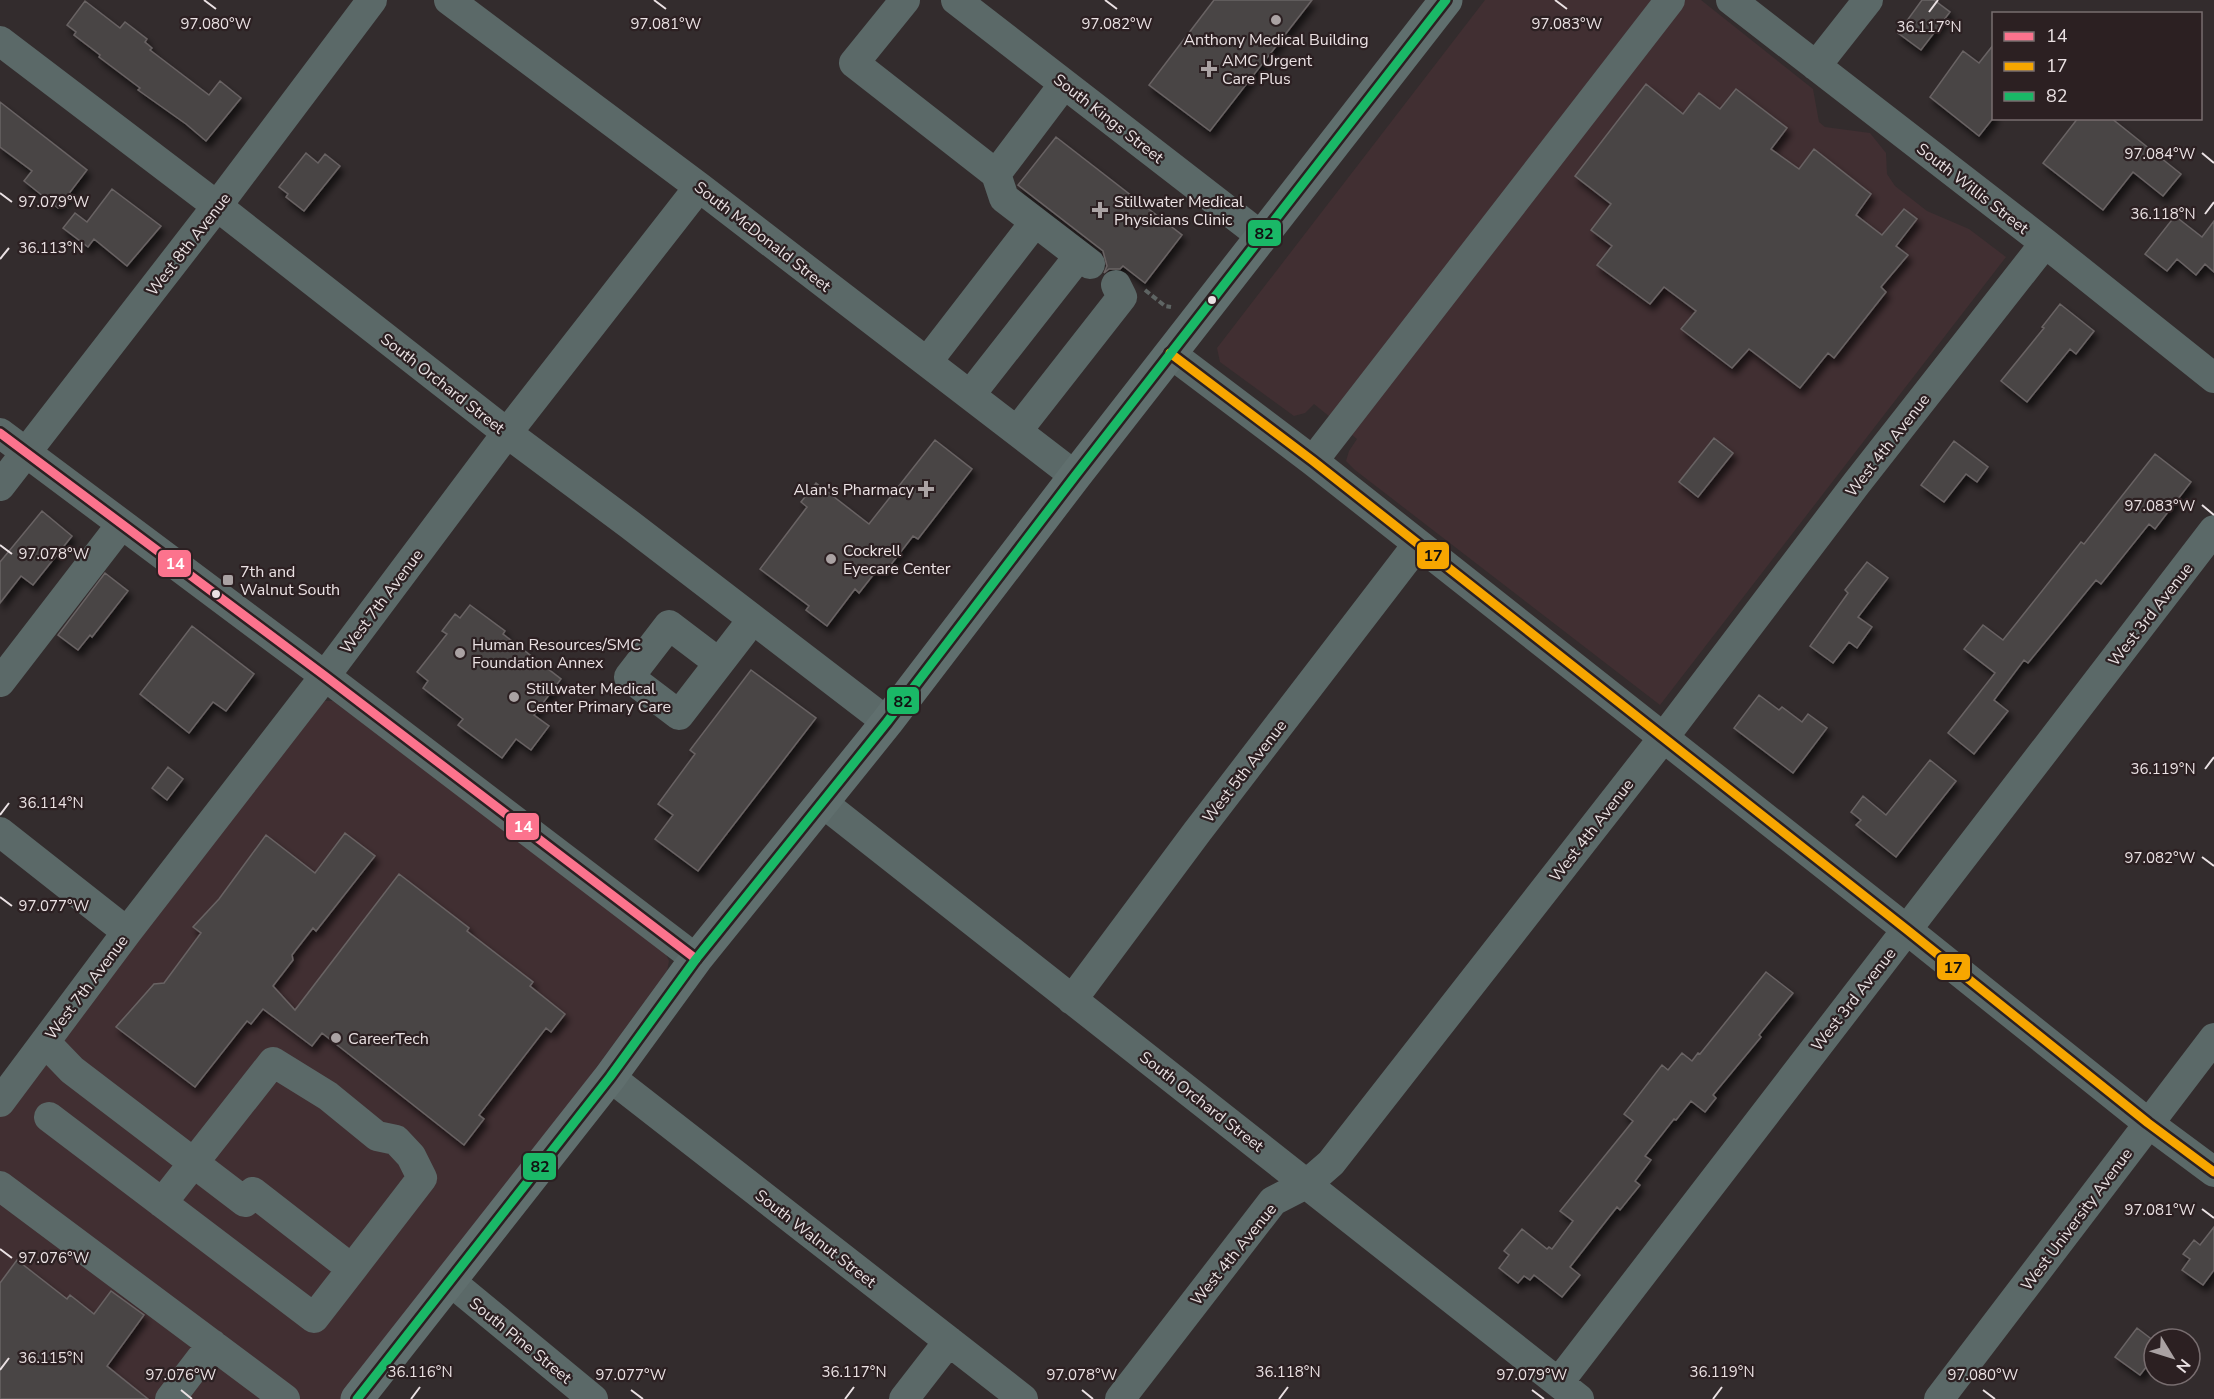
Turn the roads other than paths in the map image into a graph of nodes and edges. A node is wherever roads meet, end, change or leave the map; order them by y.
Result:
1 (372, 0) edge
2 (449, 0) edge
3 (905, 0) edge
4 (956, 0) edge
5 (1446, 0) edge
6 (1670, 0) edge
7 (1731, 0) edge
8 (1868, 0) edge
9 (0, 41) edge
10 (1816, 66) junction
11 (1064, 84) junction
12 (996, 174) junction
13 (699, 187) junction
14 (218, 206) junction
15 (1035, 222) junction
16 (1262, 236) junction
17 (2045, 243) junction
18 (1116, 285) dead end
19 (1170, 353) junction
20 (927, 362) junction
21 (2214, 378) edge
22 (970, 395) junction
23 (1017, 431) junction
24 (0, 433) edge
25 (507, 433) junction
26 (26, 453) junction
27 (1313, 461) junction
28 (1075, 476) junction
29 (0, 486) edge
30 (121, 525) junction
31 (2214, 531) edge
32 (1418, 544) junction
33 (752, 619) junction
34 (719, 663) dead end
35 (325, 676) junction
36 (0, 682) edge
37 (887, 723) junction
38 (1664, 738) junction
39 (823, 803) junction
40 (0, 832) edge
41 (1906, 929) junction
42 (127, 932) junction
43 (696, 959) junction
44 (1072, 1000) junction
45 (2214, 1038) edge
46 (45, 1042) junction
47 (610, 1077) junction
48 (0, 1102) edge
49 (49, 1117) dead end
50 (2148, 1123) junction
51 (194, 1162) junction
52 (2214, 1172) edge
53 (1308, 1183) junction
54 (0, 1186) edge
55 (162, 1203) junction
56 (352, 1269) junction
57 (450, 1281) junction
58 (949, 1341) junction
59 (212, 1344) junction
60 (1569, 1391) edge
61 (267, 1394) edge
62 (170, 1399) edge
63 (357, 1399) edge
64 (593, 1399) edge
65 (904, 1399) edge
66 (1023, 1399) edge
67 (1120, 1399) edge
68 (1939, 1399) edge

1 - 14 street, West 8th Avenue
2 - 13 street, South McDonald Street
3 - 12 street
4 - 11 street, South Kings Street
5 - 16 highway
6 - 27 street
7 - 10 street, South Willis Street
8 - 10 street
9 - 14 street, South Orchard Street
10 - 17 street, South Willis Street
11 - 12 street
11 - 16 street, South Kings Street
12 - 15 street
13 - 20 street, South McDonald Street
13 - 25 street, West 7th Avenue
14 - 25 street, South Orchard Street
14 - 26 street, West 8th Avenue
15 - 20 street
15 - 22 street
16 - 19 highway
17 - 21 street, South Willis Street
17 - 38 street, West 4th Avenue
18 - 23 street
19 - 27 street
19 - 28 highway
20 - 22 street, South McDonald Street
22 - 23 street, South McDonald Street
23 - 28 street, South McDonald Street
24 - 26 street
25 - 33 street, South Orchard Street
25 - 35 street, West 7th Avenue
26 - 29 street, West 8th Avenue
26 - 30 street
27 - 32 street
28 - 37 highway
30 - 35 street
30 - 36 street
31 - 41 street, West 3rd Avenue
32 - 38 street
32 - 44 street, West 5th Avenue
33 - 34 street
33 - 37 street, South Orchard Street
35 - 42 street, West 7th Avenue
35 - 43 street
37 - 39 highway
38 - 41 street
38 - 53 street, West 4th Avenue
39 - 43 highway
39 - 44 street, South Orchard Street
40 - 42 street
41 - 50 street
41 - 60 street, West 3rd Avenue
42 - 46 street, West 7th Avenue
43 - 47 highway
44 - 53 street, South Orchard Street
45 - 50 street, West University Avenue
46 - 48 street, West 7th Avenue
46 - 51 street
47 - 57 highway
47 - 58 street, South Walnut Street
49 - 55 street
50 - 52 street
50 - 68 street, West University Avenue
51 - 55 street
51 - 56 street
51 - 56 street
53 - 60 street, South Orchard Street
53 - 67 street, West 4th Avenue
54 - 59 street
55 - 56 street
57 - 63 highway
57 - 64 street, South Pine Street
58 - 65 street
58 - 66 street, South Walnut Street
59 - 61 street
59 - 62 street

